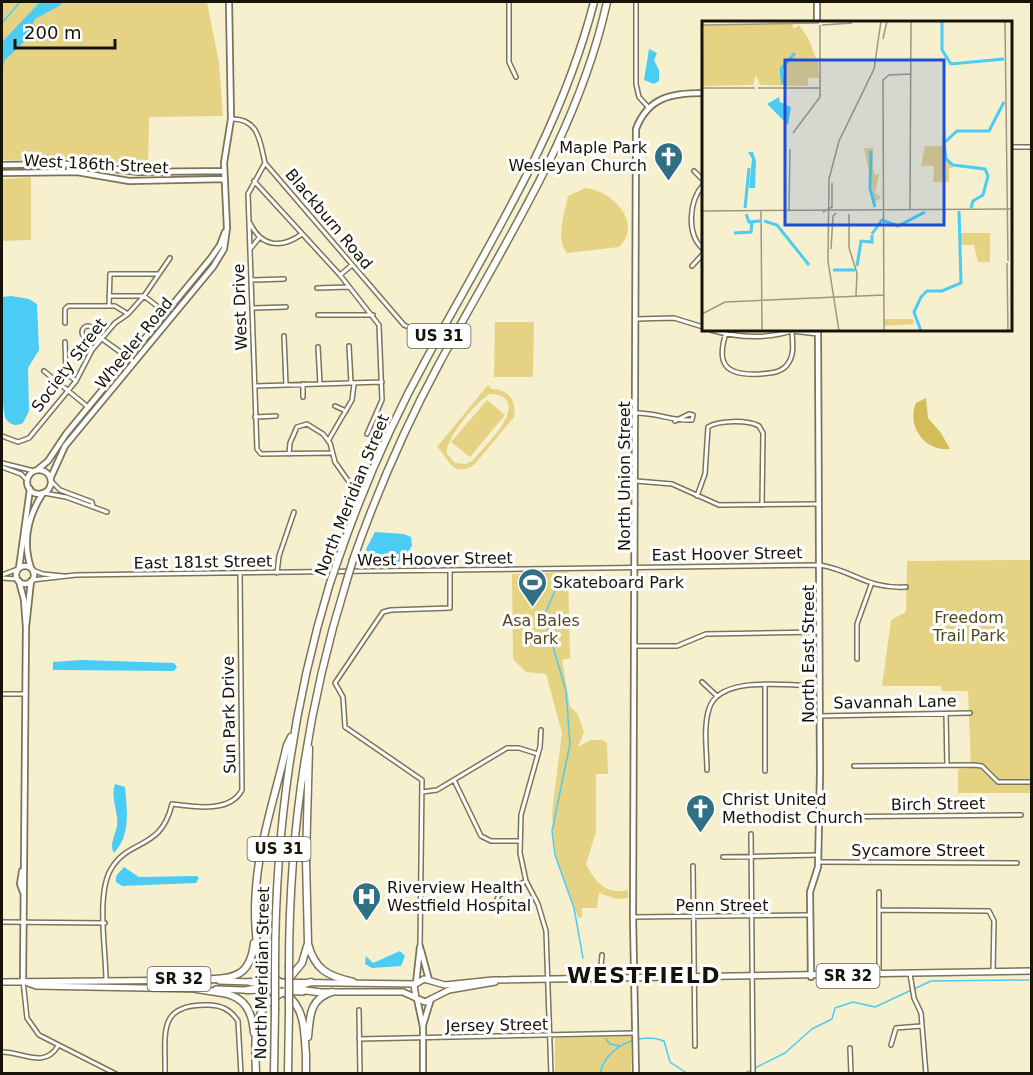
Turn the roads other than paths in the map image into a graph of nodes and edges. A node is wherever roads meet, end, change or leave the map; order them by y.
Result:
1 (229, 2) edge
2 (509, 2) edge
3 (593, 2) edge
4 (608, 2) edge
5 (636, 2) edge
6 (817, 2) edge
7 (817, 21) edge
8 (516, 77) dead end
9 (702, 93) edge
10 (648, 107) junction
11 (231, 119) junction
12 (1012, 147) edge
13 (1032, 147) edge
14 (266, 163) junction
15 (33, 164) junction
16 (2, 165) edge
17 (224, 169) junction
18 (694, 171) dead end
19 (33, 172) junction
20 (2, 173) edge
21 (225, 179) junction
22 (702, 179) edge
23 (254, 181) junction
24 (702, 187) edge
25 (226, 221) junction
26 (249, 221) junction
27 (302, 234) junction
28 (259, 238) junction
29 (702, 248) edge
30 (250, 249) junction
31 (702, 255) edge
32 (170, 258) dead end
33 (352, 265) junction
34 (692, 266) dead end
35 (159, 274) junction
36 (339, 275) junction
37 (284, 279) dead end
38 (251, 280) junction
39 (349, 287) junction
40 (317, 288) dead end
41 (109, 296) junction
42 (144, 296) junction
43 (109, 306) junction
44 (286, 307) dead end
45 (252, 308) junction
46 (166, 313) junction
47 (129, 314) junction
48 (318, 315) dead end
49 (373, 315) junction
50 (636, 319) junction
51 (65, 323) dead end
52 (702, 327) edge
53 (420, 332) dead end
54 (727, 332) edge
55 (780, 332) edge
56 (793, 332) edge
57 (818, 332) edge
58 (94, 333) junction
59 (284, 336) dead end
60 (103, 338) junction
61 (65, 342) dead end
62 (349, 346) dead end
63 (318, 347) dead end
64 (131, 360) junction
65 (44, 371) dead end
66 (76, 381) junction
67 (382, 382) junction
68 (352, 383) junction
69 (303, 384) junction
70 (320, 384) junction
71 (286, 385) junction
72 (254, 386) junction
73 (68, 390) junction
74 (303, 397) dead end
75 (335, 406) dead end
76 (88, 407) junction
77 (346, 411) junction
78 (636, 413) junction
79 (276, 416) dead end
80 (255, 417) junction
81 (675, 421) junction
82 (367, 434) dead end
83 (2, 436) edge
84 (328, 441) junction
85 (331, 453) junction
86 (289, 454) junction
87 (2, 462) edge
88 (2, 467) edge
89 (36, 470) junction
90 (51, 479) junction
91 (27, 480) junction
92 (636, 481) junction
93 (30, 489) junction
94 (354, 489) dead end
95 (44, 493) junction
96 (697, 496) junction
97 (820, 504) junction
98 (762, 505) junction
99 (93, 507) junction
100 (107, 512) dead end
101 (294, 513) dead end
102 (820, 565) junction
103 (635, 567) junction
104 (18, 568) junction
105 (32, 569) junction
106 (450, 571) junction
107 (343, 572) joint
108 (240, 573) junction
109 (277, 573) junction
110 (2, 576) edge
111 (63, 576) junction
112 (18, 580) junction
113 (31, 581) junction
114 (871, 585) junction
115 (906, 588) dead end
116 (26, 627) junction
117 (819, 632) junction
118 (635, 646) junction
119 (857, 659) dead end
120 (702, 682) dead end
121 (765, 686) junction
122 (820, 686) junction
123 (2, 694) edge
124 (24, 694) junction
125 (717, 696) junction
126 (970, 713) dead end
127 (946, 714) junction
128 (820, 716) junction
129 (541, 730) dead end
130 (293, 734) junction
131 (309, 734) junction
132 (538, 754) junction
133 (947, 765) junction
134 (854, 766) dead end
135 (707, 770) dead end
136 (765, 771) dead end
137 (454, 780) junction
138 (1032, 782) edge
139 (422, 792) junction
140 (1021, 815) dead end
141 (819, 817) junction
142 (752, 834) dead end
143 (520, 841) junction
144 (818, 855) junction
145 (752, 856) junction
146 (723, 857) dead end
147 (818, 862) junction
148 (1017, 863) dead end
149 (693, 866) dead end
150 (526, 881) junction
151 (879, 891) dead end
152 (495, 904) dead end
153 (879, 910) junction
154 (810, 915) junction
155 (694, 916) junction
156 (633, 917) junction
157 (752, 917) junction
158 (2, 922) edge
159 (105, 922) junction
160 (23, 923) junction
161 (255, 925) junction
162 (308, 944) junction
163 (420, 947) junction
164 (602, 955) dead end
165 (1032, 971) edge
166 (993, 972) junction
167 (910, 974) junction
168 (879, 975) junction
169 (752, 977) junction
170 (810, 977) junction
171 (694, 978) junction
172 (548, 979) junction
173 (600, 979) junction
174 (634, 979) junction
175 (106, 980) junction
176 (201, 980) junction
177 (511, 980) junction
178 (2, 981) edge
179 (23, 981) junction
180 (430, 981) junction
181 (250, 982) joint
182 (311, 982) joint
183 (353, 982) junction
184 (415, 983) junction
185 (282, 987) junction
186 (196, 989) junction
187 (247, 990) joint
188 (318, 992) joint
189 (332, 992) junction
190 (416, 999) junction
191 (432, 999) junction
192 (359, 1010) dead end
193 (921, 1026) junction
194 (423, 1027) junction
195 (635, 1035) junction
196 (550, 1036) junction
197 (255, 1037) junction
198 (423, 1038) junction
199 (359, 1039) junction
200 (891, 1045) dead end
201 (58, 1046) junction
202 (695, 1046) dead end
203 (850, 1048) dead end
204 (2, 1052) edge
205 (306, 1055) junction
206 (753, 1073) edge
207 (116, 1074) edge
208 (165, 1074) edge
209 (241, 1074) edge
210 (256, 1074) edge
211 (274, 1074) edge
212 (288, 1074) edge
213 (306, 1074) edge
214 (360, 1074) edge
215 (423, 1074) edge
216 (551, 1074) edge
217 (636, 1074) edge
218 (851, 1074) edge
219 (926, 1074) edge

1 - 11 street, Wheeler Road
2 - 8 street
3 - 130 highway, North Meridian Street / US 31, bridge
4 - 131 highway, North Meridian Street / US 31, bridge
5 - 10 street
6 - 7 street
9 - 10 street
10 - 50 street, North Union Street
11 - 14 street, Blackburn Road
11 - 17 street, Wheeler Road
12 - 13 street
14 - 23 street, West Drive
14 - 33 street, Blackburn Road
15 - 16 street, West 186th Street
15 - 17 street, West 186th Street
15 - 19 street
17 - 21 street, Wheeler Road
18 - 22 street
19 - 20 street, West 186th Street
19 - 21 street, West 186th Street
21 - 25 street, Wheeler Road
23 - 26 street, West Drive
23 - 27 street
24 - 29 street
25 - 46 street, Wheeler Road
25 - 64 street, Wheeler Road
26 - 28 street
26 - 30 street, West Drive
27 - 28 street
27 - 36 street
28 - 30 street
30 - 38 street, West Drive
31 - 34 street
32 - 35 street, Society Street
33 - 36 street
33 - 53 street, Blackburn Road
35 - 41 street
35 - 42 street, Society Street
36 - 39 street
37 - 38 street
38 - 45 street, West Drive
39 - 40 street
39 - 49 street
41 - 42 street
41 - 43 street
42 - 46 street
42 - 47 street, Society Street
43 - 47 street
43 - 51 street
44 - 45 street
45 - 72 street, West Drive
46 - 64 street, Wheeler Road
47 - 60 street, Society Street
48 - 49 street
49 - 67 street
50 - 52 street
50 - 78 street, North Union Street
54 - 55 street
54 - 56 street
57 - 97 street, North East Street
58 - 58 street
58 - 60 street
59 - 71 street
60 - 64 street
60 - 66 street, Society Street
61 - 66 street
62 - 68 street
63 - 70 street
64 - 76 street, Wheeler Road
64 - 90 street, Wheeler Road
65 - 73 street
66 - 73 street, Society Street
67 - 68 street
67 - 82 street
68 - 70 street
68 - 77 street
69 - 70 street
69 - 71 street
69 - 74 street
71 - 72 street
72 - 80 street, West Drive
73 - 76 street
73 - 83 street, Society Street
75 - 77 street
76 - 89 street, Wheeler Road
77 - 84 street
78 - 81 street
78 - 92 street, North Union Street
79 - 80 street
80 - 86 street, West Drive
81 - 81 street
84 - 85 street
84 - 86 street
85 - 86 street
85 - 94 street
87 - 89 street
88 - 91 street
89 - 90 street
89 - 91 street
90 - 95 street
90 - 99 street
91 - 93 street
92 - 96 street
92 - 103 street, North Union Street
93 - 95 street
93 - 104 street
95 - 99 street
95 - 105 street
96 - 98 street
96 - 98 street
97 - 98 street
97 - 102 street, North East Street
99 - 100 street
101 - 109 street
102 - 103 street, East Hoover Street
102 - 114 street, East Hoover Street
102 - 117 street, North East Street
103 - 106 street, West Hoover Street
103 - 118 street, North Union Street
104 - 105 street
104 - 110 street
104 - 112 street
105 - 111 street, East 181st Street
105 - 113 street
106 - 107 street, West Hoover Street
106 - 139 street
107 - 109 street, East 181st Street
108 - 109 street, East 181st Street
108 - 111 street, East 181st Street
108 - 159 street, Sun Park Drive
110 - 112 street
111 - 113 street, East 181st Street
112 - 113 street
112 - 116 street
113 - 116 street
114 - 115 street
114 - 119 street
116 - 124 street
117 - 118 street
117 - 122 street, North East Street
118 - 156 street, North Union Street
120 - 125 street
121 - 122 street
121 - 125 street
121 - 136 street
122 - 128 street, North East Street
123 - 124 street
124 - 160 street
125 - 135 street
126 - 127 street, Savannah Lane
127 - 128 street, Savannah Lane
127 - 133 street
128 - 141 street, North East Street
129 - 132 street
130 - 161 highway
130 - 211 highway, North Meridian Street / US 31, bridge
131 - 162 highway
131 - 212 highway, North Meridian Street / US 31, bridge
132 - 137 street
132 - 143 street
133 - 134 street
133 - 138 street
137 - 139 street
137 - 143 street
139 - 163 street
140 - 141 street, Birch Street
141 - 144 street, North East Street
142 - 145 street
143 - 150 street
144 - 145 street
144 - 147 street, North East Street
145 - 146 street
145 - 157 street
147 - 148 street, Sycamore Street
147 - 154 street, North East Street
149 - 155 street
150 - 152 street
150 - 172 street
151 - 153 street
153 - 166 street
153 - 168 street
154 - 157 street, Penn Street
154 - 170 street, North East Street
155 - 156 street, Penn Street
155 - 157 street, Penn Street
155 - 171 street
156 - 174 street, North Union Street
157 - 169 street
158 - 160 street
159 - 160 street
159 - 175 street, Sun Park Drive
160 - 179 street
161 - 176 highway
161 - 185 highway
162 - 183 highway
162 - 185 highway
163 - 180 street
163 - 184 street
164 - 173 street
165 - 166 main road, SR 32
166 - 167 main road, SR 32
167 - 168 main road, SR 32
167 - 193 street
168 - 170 main road, SR 32
169 - 170 main road, SR 32
169 - 171 main road, SR 32
169 - 206 street
171 - 174 main road, SR 32
171 - 202 street
172 - 173 main road, SR 32
172 - 177 main road, SR 32
172 - 196 street
173 - 174 main road, SR 32
174 - 195 street, North Union Street
175 - 176 main road, SR 32
175 - 179 main road, SR 32
176 - 181 main road, SR 32
177 - 180 main road, SR 32
177 - 191 main road, SR 32
178 - 179 main road, SR 32
179 - 186 main road, SR 32
179 - 201 street
180 - 184 main road
180 - 191 main road
181 - 185 highway
182 - 183 main road
182 - 185 highway
183 - 184 main road
184 - 190 main road
185 - 187 highway
185 - 188 highway
185 - 197 highway
185 - 205 highway
186 - 187 main road, SR 32
186 - 197 highway
188 - 189 main road
189 - 190 main road
189 - 205 highway
190 - 191 main road
190 - 194 street
191 - 194 street
192 - 199 street
193 - 200 street
193 - 219 street
194 - 198 street
195 - 196 street, Jersey Street
195 - 217 street, North Union Street
196 - 198 street, Jersey Street
196 - 216 street
197 - 210 highway
198 - 199 street, Jersey Street
198 - 215 street
199 - 214 street
201 - 204 street
201 - 207 street
203 - 218 street
205 - 213 highway
208 - 209 street

